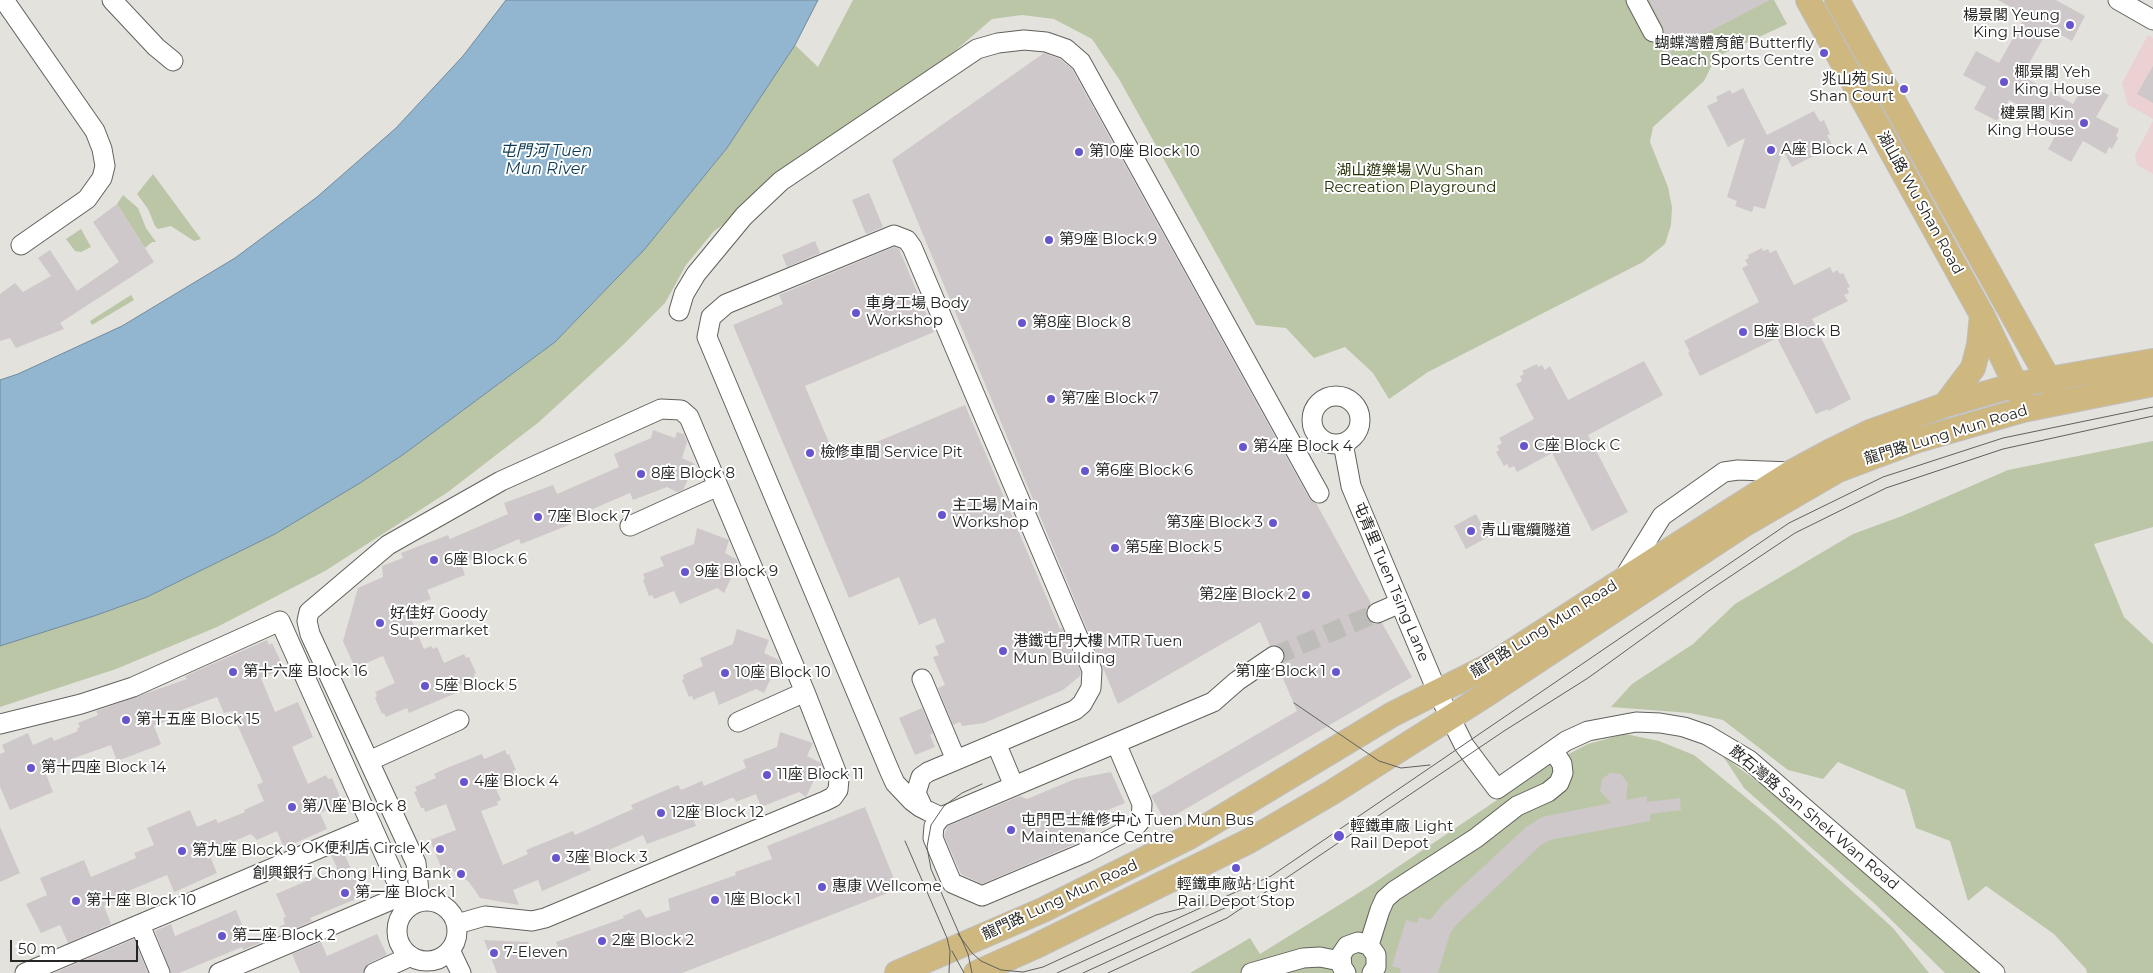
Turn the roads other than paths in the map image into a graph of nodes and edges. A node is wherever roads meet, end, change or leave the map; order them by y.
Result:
1 (4, 0) edge
2 (112, 0) edge
3 (1636, 0) edge
4 (1808, 0) edge
5 (1837, 0) edge
6 (2118, 0) edge
7 (2153, 20) edge
8 (1653, 32) dead end
9 (173, 60) dead end
10 (21, 245) dead end
11 (680, 311) dead end
12 (1982, 316) junction
13 (2153, 361) edge
14 (2048, 380) junction
15 (2153, 384) edge
16 (2015, 385) junction
17 (2060, 402) junction
18 (1945, 405) junction
19 (2028, 409) junction
20 (1343, 443) dead end
21 (1792, 472) junction
22 (718, 486) junction
23 (1319, 493) dead end
24 (630, 526) dead end
25 (1621, 582) junction
26 (1400, 603) junction
27 (1377, 613) tunnel mouth
28 (1274, 656) tunnel mouth
29 (922, 679) dead end
30 (805, 692) junction
31 (1437, 692) junction
32 (1450, 717) junction
33 (459, 720) dead end
34 (738, 722) dead end
35 (0, 724) edge
36 (996, 743) junction
37 (1116, 743) junction
38 (1553, 750) junction
39 (956, 760) junction
40 (368, 761) junction
41 (1014, 786) junction
42 (1496, 790) joint
43 (923, 808) junction
44 (941, 816) junction
45 (372, 826) junction
46 (410, 901) junction
47 (457, 924) junction
48 (140, 925) junction
49 (1369, 945) junction
50 (450, 950) junction
51 (417, 963) edge
52 (1343, 967) edge
53 (25, 973) edge
54 (160, 973) edge
55 (219, 973) edge
56 (374, 973) edge
57 (461, 973) edge
58 (897, 973) edge
59 (976, 973) edge
60 (1251, 973) edge
61 (1372, 973) edge
62 (1995, 973) edge

1 - 10 street
2 - 9 street
3 - 8 street
4 - 12 main road, 湖山路 Wu Shan Road
5 - 14 main road, 湖山路 Wu Shan Road
6 - 7 street
11 - 23 street
12 - 16 main road, 湖山路 Wu Shan Road
12 - 18 main road
13 - 14 main road, 龍門路 Lung Mun Road
14 - 16 main road, 龍門路 Lung Mun Road
14 - 17 main road, 湖山路 Wu Shan Road
15 - 17 main road, 龍門路 Lung Mun Road
16 - 18 main road, 龍門路 Lung Mun Road
16 - 19 main road, 湖山路 Wu Shan Road
17 - 19 main road, 龍門路 Lung Mun Road
18 - 21 main road, 龍門路 Lung Mun Road
19 - 32 main road, 龍門路 Lung Mun Road
20 - 26 street, 屯青里 Tuen Tsing Lane
21 - 25 main road, 龍門路 Lung Mun Road
21 - 25 street
22 - 24 street
22 - 30 street
22 - 40 street
25 - 31 main road, 龍門路 Lung Mun Road
26 - 27 street
26 - 31 street, 屯青里 Tuen Tsing Lane
28 - 37 street
29 - 39 street
30 - 34 street
30 - 47 street
31 - 32 street, 屯青里 Tuen Tsing Lane
31 - 58 main road, 龍門路 Lung Mun Road
32 - 42 street, 屯青里 Tuen Tsing Lane
32 - 59 main road, 龍門路 Lung Mun Road
33 - 40 street
35 - 45 street
36 - 39 street
36 - 41 street
36 - 43 street
37 - 41 street
37 - 44 street
38 - 42 street, 散石灣路 San Shek Wan Road
38 - 49 street
38 - 62 street, 散石灣路 San Shek Wan Road
39 - 43 street
40 - 46 street
41 - 44 street
43 - 44 street
45 - 46 street
45 - 48 street
46 - 47 street
46 - 51 street
46 - 55 street
47 - 50 street
48 - 53 street
48 - 54 street
49 - 52 street
49 - 61 street
50 - 51 street
50 - 57 street
51 - 56 street
52 - 60 street

